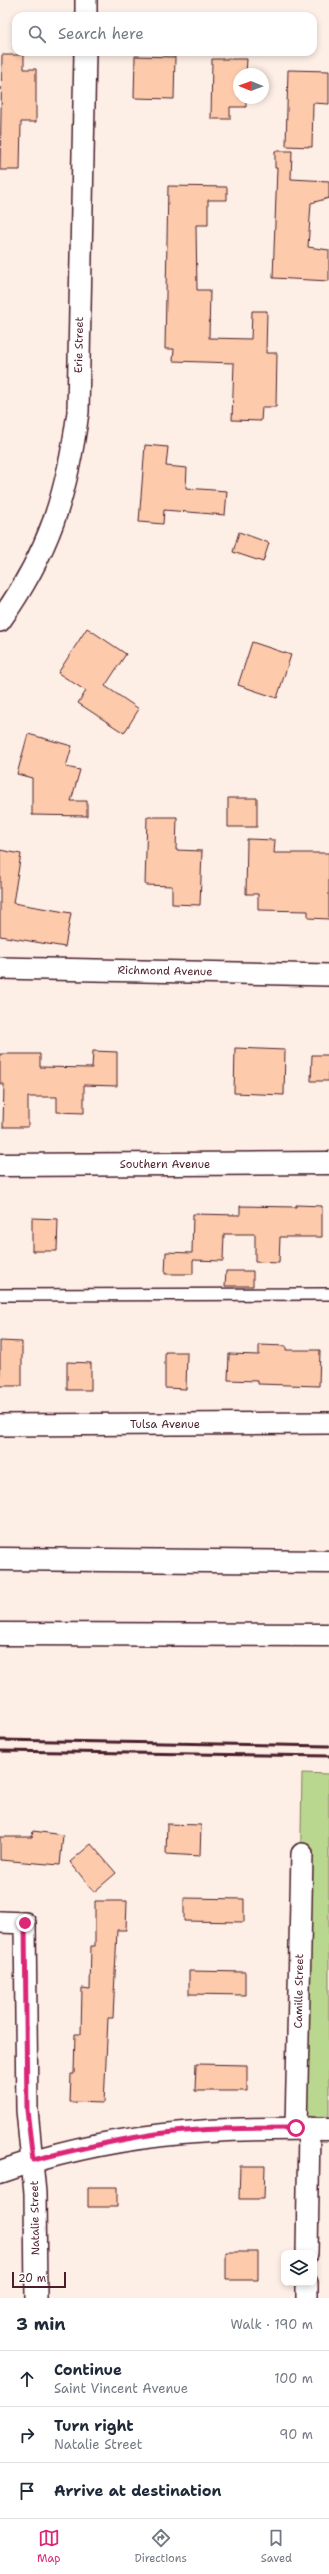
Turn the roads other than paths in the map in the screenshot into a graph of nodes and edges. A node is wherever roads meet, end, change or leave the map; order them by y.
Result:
1 (86, 0) edge
2 (86, 12) edge
3 (85, 56) edge
4 (0, 621) edge
5 (0, 968) edge
6 (329, 975) edge
7 (329, 1163) edge
8 (0, 1165) edge
9 (0, 1294) edge
10 (329, 1294) edge
11 (329, 1423) edge
12 (0, 1425) edge
13 (0, 1559) edge
14 (329, 1562) edge
15 (184, 1633) junction
16 (0, 1634) edge
17 (329, 1635) edge
18 (329, 1645) edge
19 (302, 1854) dead end
20 (0, 1922) edge
21 (311, 2128) edge
22 (33, 2160) junction
23 (0, 2172) edge
24 (307, 2250) edge
25 (307, 2286) edge
26 (36, 2298) edge
27 (307, 2298) edge

1 - 2 street
3 - 4 street, Erie Street
5 - 6 street, Richmond Avenue
7 - 8 main road, Southern Avenue
9 - 10 lane
11 - 12 street, Tulsa Avenue
13 - 14 main road
15 - 16 main road
15 - 17 main road
15 - 18 main road
19 - 21 street, Camille Street
20 - 22 street, Natalie Street
21 - 22 main road
21 - 24 street, Camille Street
22 - 23 main road
22 - 26 street, Natalie Street
25 - 27 street

